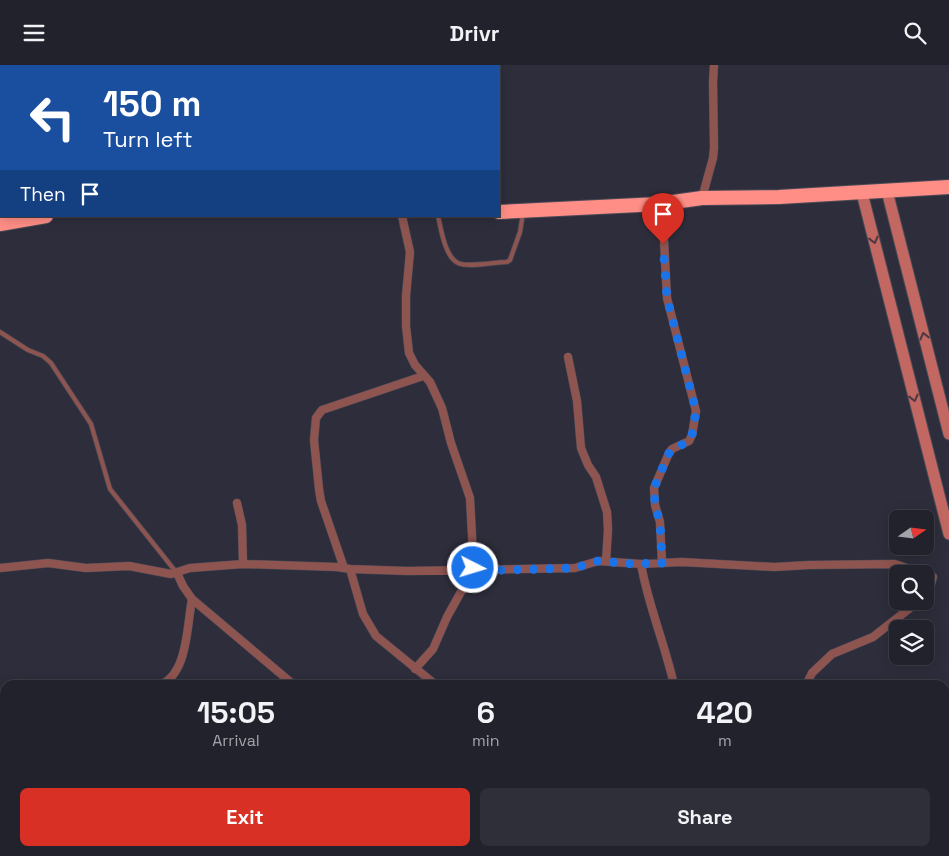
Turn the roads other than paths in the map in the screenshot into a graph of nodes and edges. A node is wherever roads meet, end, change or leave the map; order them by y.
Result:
1 (714, 65) edge
2 (949, 187) edge
3 (887, 191) junction
4 (862, 193) junction
5 (702, 198) junction
6 (659, 204) junction
7 (524, 211) junction
8 (500, 212) edge
9 (40, 217) edge
10 (402, 217) edge
11 (438, 217) edge
12 (0, 224) edge
13 (0, 332) edge
14 (568, 357) dead end
15 (424, 376) junction
16 (949, 434) edge
17 (237, 503) dead end
18 (949, 534) edge
19 (606, 561) junction
20 (662, 563) junction
21 (243, 564) junction
22 (641, 564) junction
23 (898, 565) edge
24 (0, 568) edge
25 (347, 569) junction
26 (472, 571) junction
27 (177, 573) junction
28 (192, 599) junction
29 (908, 610) edge
30 (415, 669) junction
31 (169, 680) edge
32 (288, 680) edge
33 (429, 680) edge
34 (673, 680) edge
35 (808, 680) edge

1 - 5 street
2 - 3 highway
3 - 4 highway
16 -> 3 main road
4 - 5 highway
4 -> 18 main road
5 - 6 highway
6 - 7 highway
6 - 20 street
7 - 8 highway
7 - 11 lane
9 - 12 highway
10 - 15 street
13 - 27 lane
14 - 19 street
15 - 25 street
15 - 26 street
17 - 21 street
19 - 22 street
19 - 26 street
20 - 22 street
20 - 23 street
21 - 25 street
21 - 27 street
22 - 34 street
24 - 27 street
25 - 26 street
25 - 30 street
26 - 30 street
27 - 28 street
28 - 31 street
28 - 32 street
29 - 35 street
30 - 33 street

